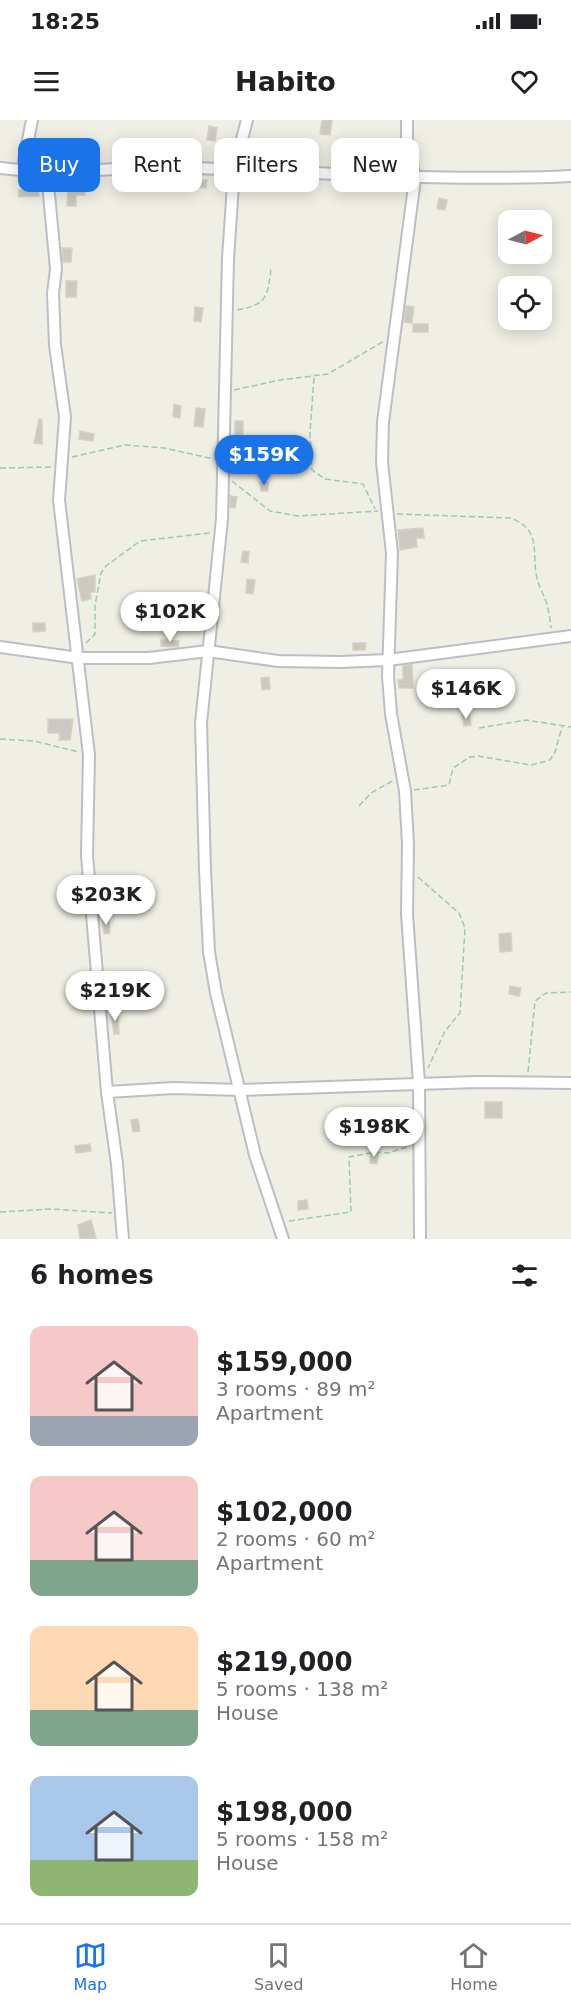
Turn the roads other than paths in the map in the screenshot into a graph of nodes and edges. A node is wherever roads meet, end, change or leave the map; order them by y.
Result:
1 (32, 120) edge
2 (247, 120) edge
3 (407, 120) edge
4 (28, 138) edge
5 (242, 138) edge
6 (407, 138) edge
7 (0, 168) edge
8 (100, 169) edge
9 (214, 169) edge
10 (18, 170) edge
11 (571, 176) edge
12 (419, 179) edge
13 (49, 192) edge
14 (233, 192) edge
15 (413, 192) edge
16 (571, 636) edge
17 (0, 647) edge
18 (208, 651) junction
19 (79, 653) junction
20 (388, 660) junction
21 (421, 1083) junction
22 (571, 1083) edge
23 (240, 1090) junction
24 (107, 1092) junction
25 (123, 1239) edge
26 (283, 1239) edge
27 (420, 1239) edge

1 - 4 street
2 - 5 street
3 - 6 street
7 - 10 street
8 - 9 street
11 - 12 street
13 - 19 street
14 - 18 street
15 - 20 street
16 - 20 street
17 - 19 street
18 - 19 street
18 - 20 street
18 - 23 street
19 - 24 street
20 - 21 street
21 - 22 street
21 - 23 street
21 - 27 street
23 - 24 street
23 - 26 street
24 - 25 street

